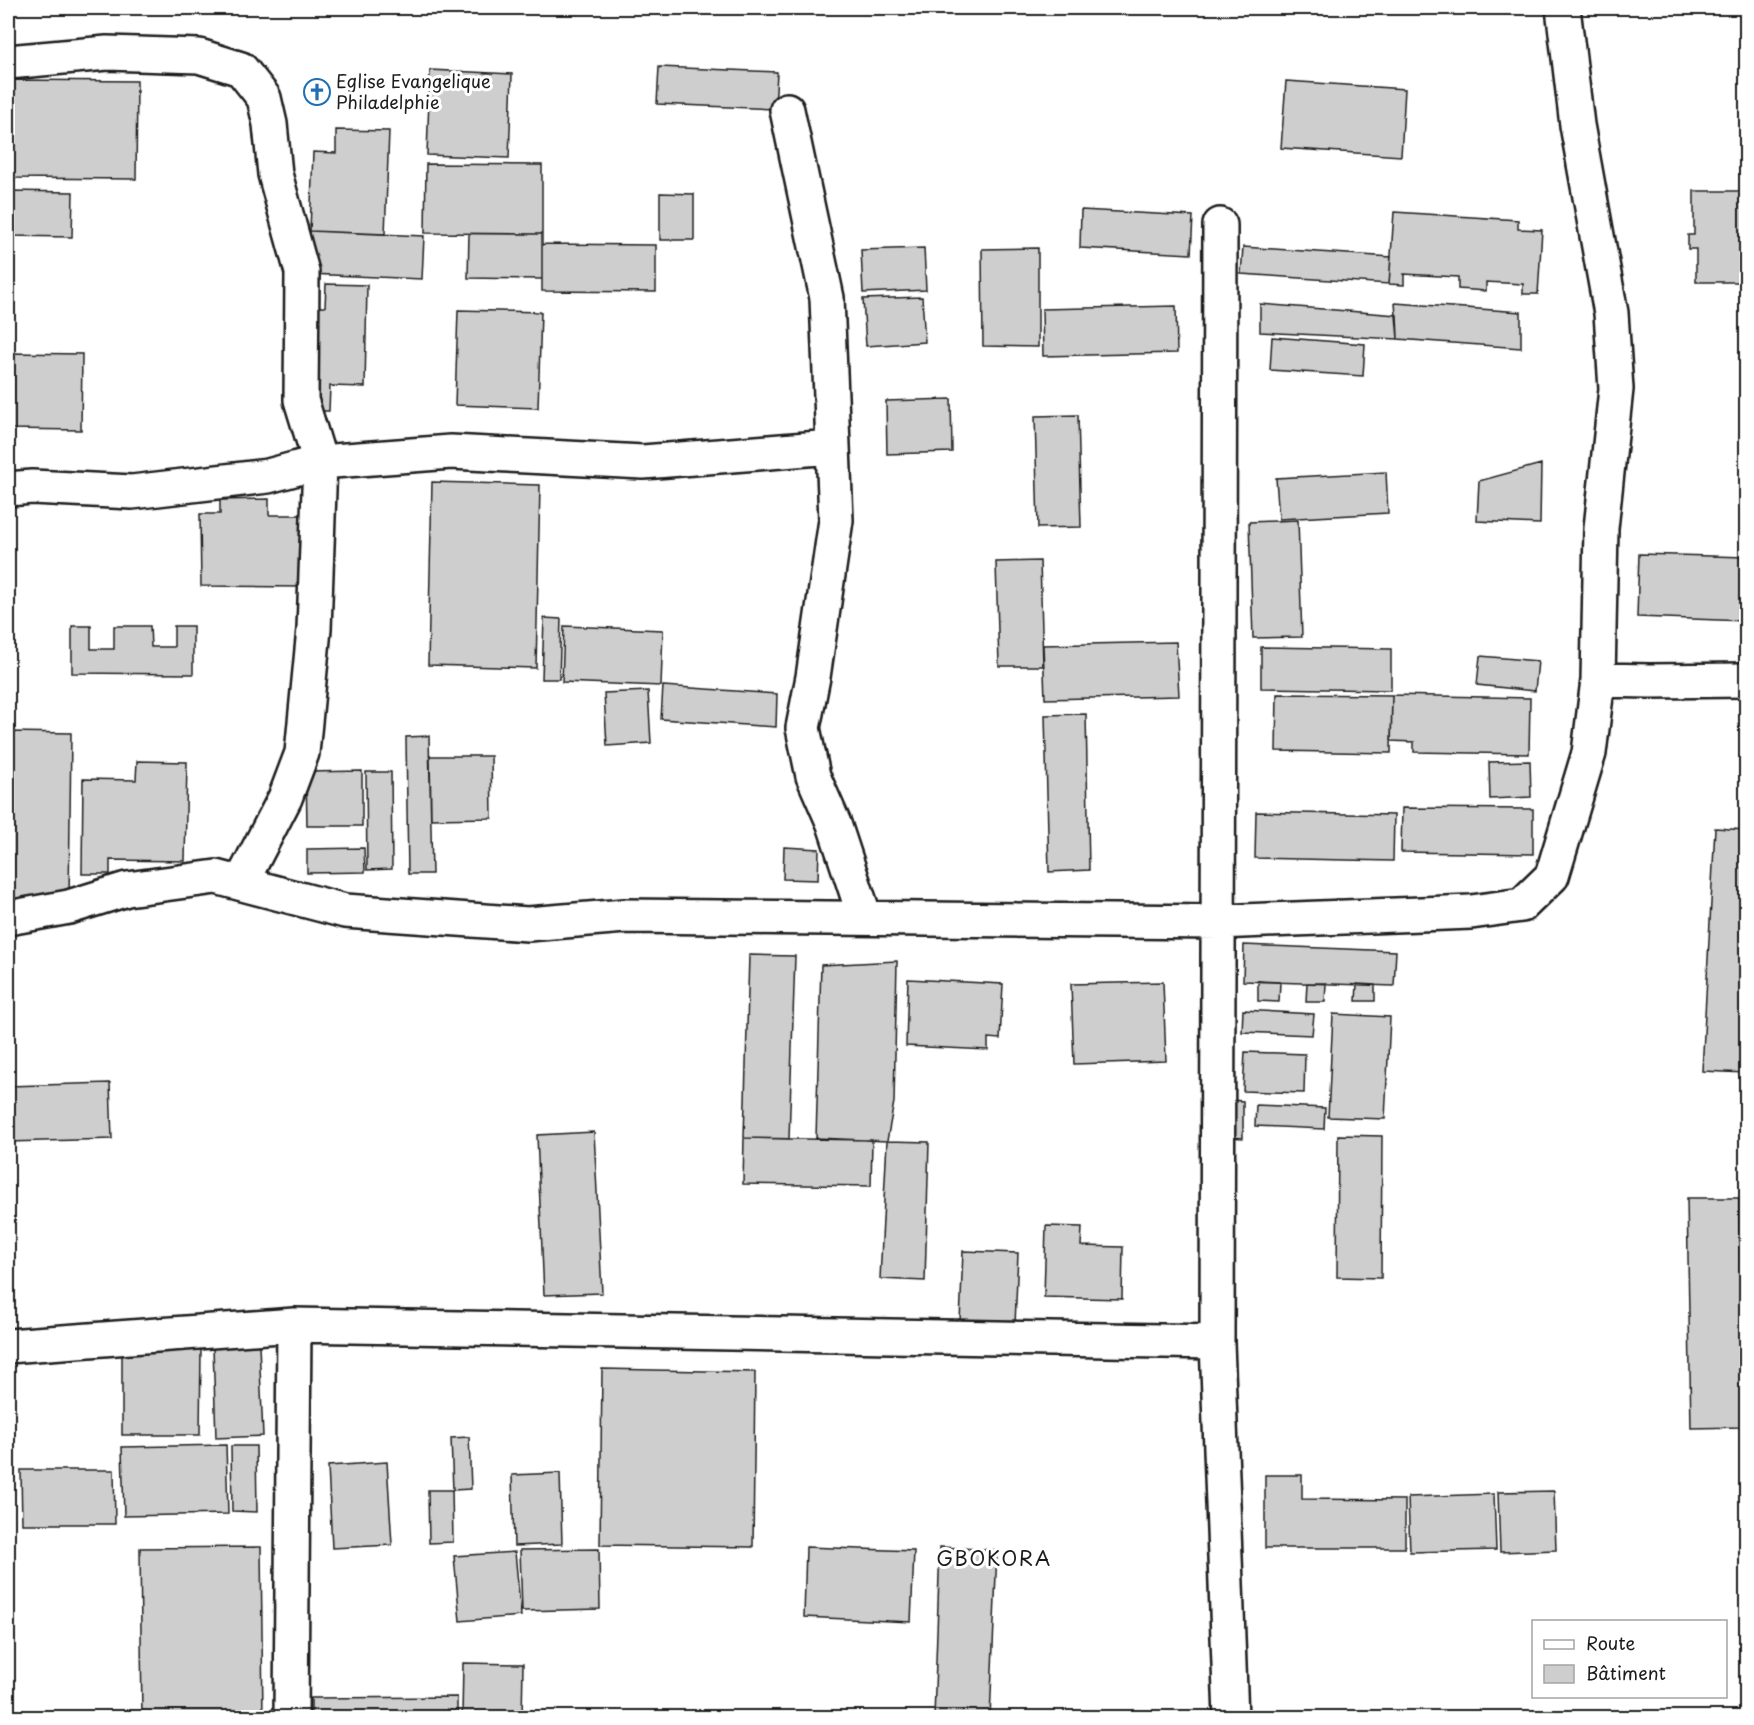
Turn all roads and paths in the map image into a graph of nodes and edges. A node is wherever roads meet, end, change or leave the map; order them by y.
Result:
1 (1563, 8) edge
2 (8, 62) edge
3 (787, 110) dead end
4 (1220, 225) dead end
5 (832, 447) junction
6 (320, 462) junction
7 (8, 489) edge
8 (1598, 680) junction
9 (1746, 680) edge
10 (241, 883) junction
11 (8, 918) edge
12 (865, 918) junction
13 (1218, 922) junction
14 (294, 1325) junction
15 (1217, 1342) junction
16 (8, 1346) edge
17 (291, 1718) edge
18 (1231, 1718) edge

1 - 8 street
2 - 6 street
3 - 5 street
4 - 13 street
5 - 6 street
5 - 12 street
6 - 7 street
6 - 10 street
8 - 9 street
8 - 13 street
10 - 11 street
10 - 12 street
12 - 13 street
13 - 15 street
14 - 15 street
14 - 16 street
14 - 17 street
15 - 18 street

